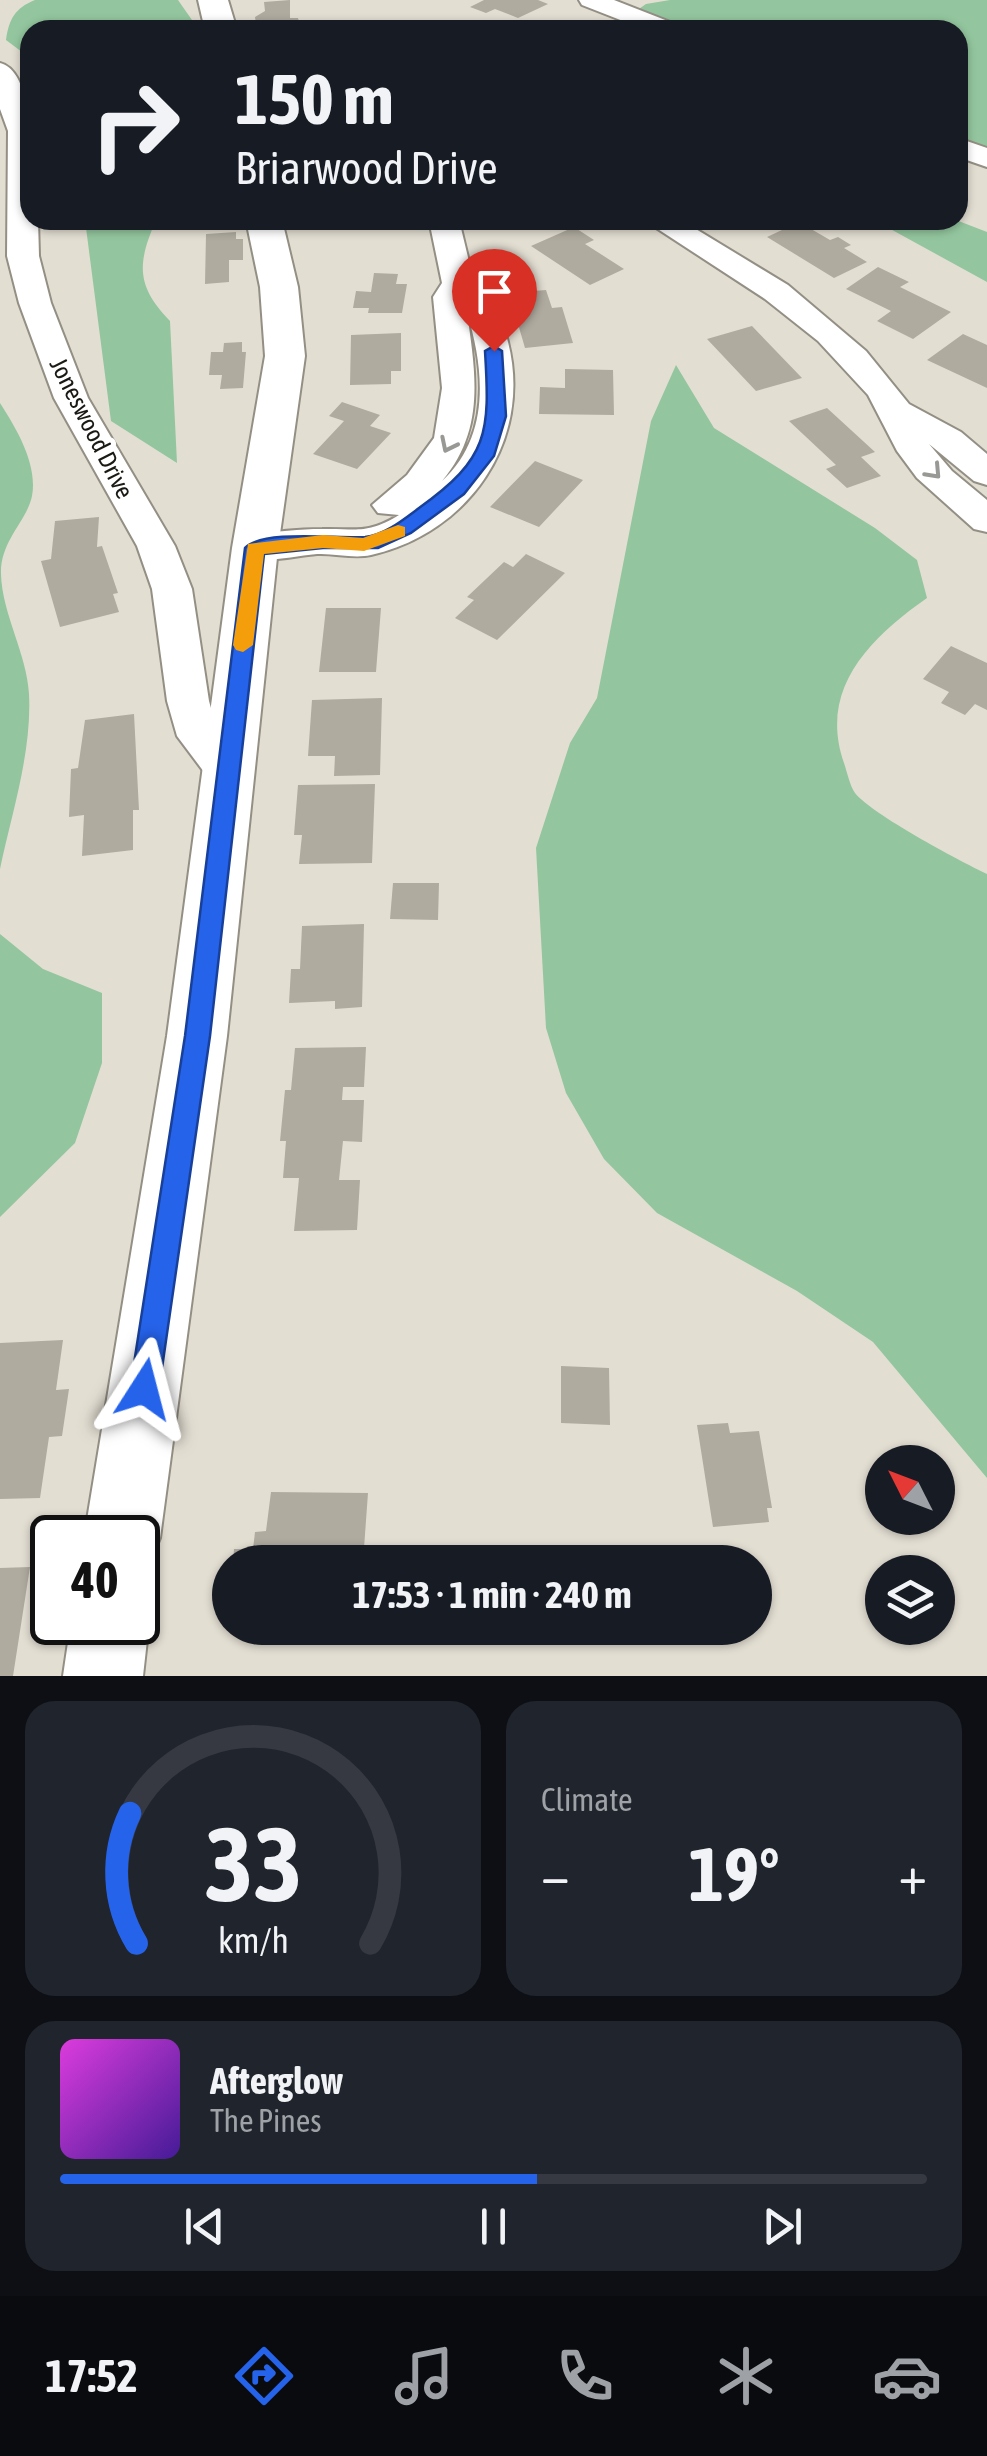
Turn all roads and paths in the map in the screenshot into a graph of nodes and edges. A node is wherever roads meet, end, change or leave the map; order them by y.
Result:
1 (591, 0) edge
2 (643, 20) edge
3 (0, 70) edge
4 (20, 125) edge
5 (23, 230) edge
6 (266, 230) edge
7 (446, 230) edge
8 (676, 230) edge
9 (898, 412) junction
10 (987, 473) edge
11 (987, 520) edge
12 (255, 548) junction
13 (228, 772) junction
14 (125, 1515) edge
15 (107, 1645) edge
16 (103, 1676) edge

1 - 2 street
3 - 4 street, Joneswood Drive
5 - 13 street, Joneswood Drive
6 - 12 street
7 - 12 street
8 - 9 street
9 - 10 street
9 -> 11 street
12 - 13 street
13 - 14 street
15 - 16 street

